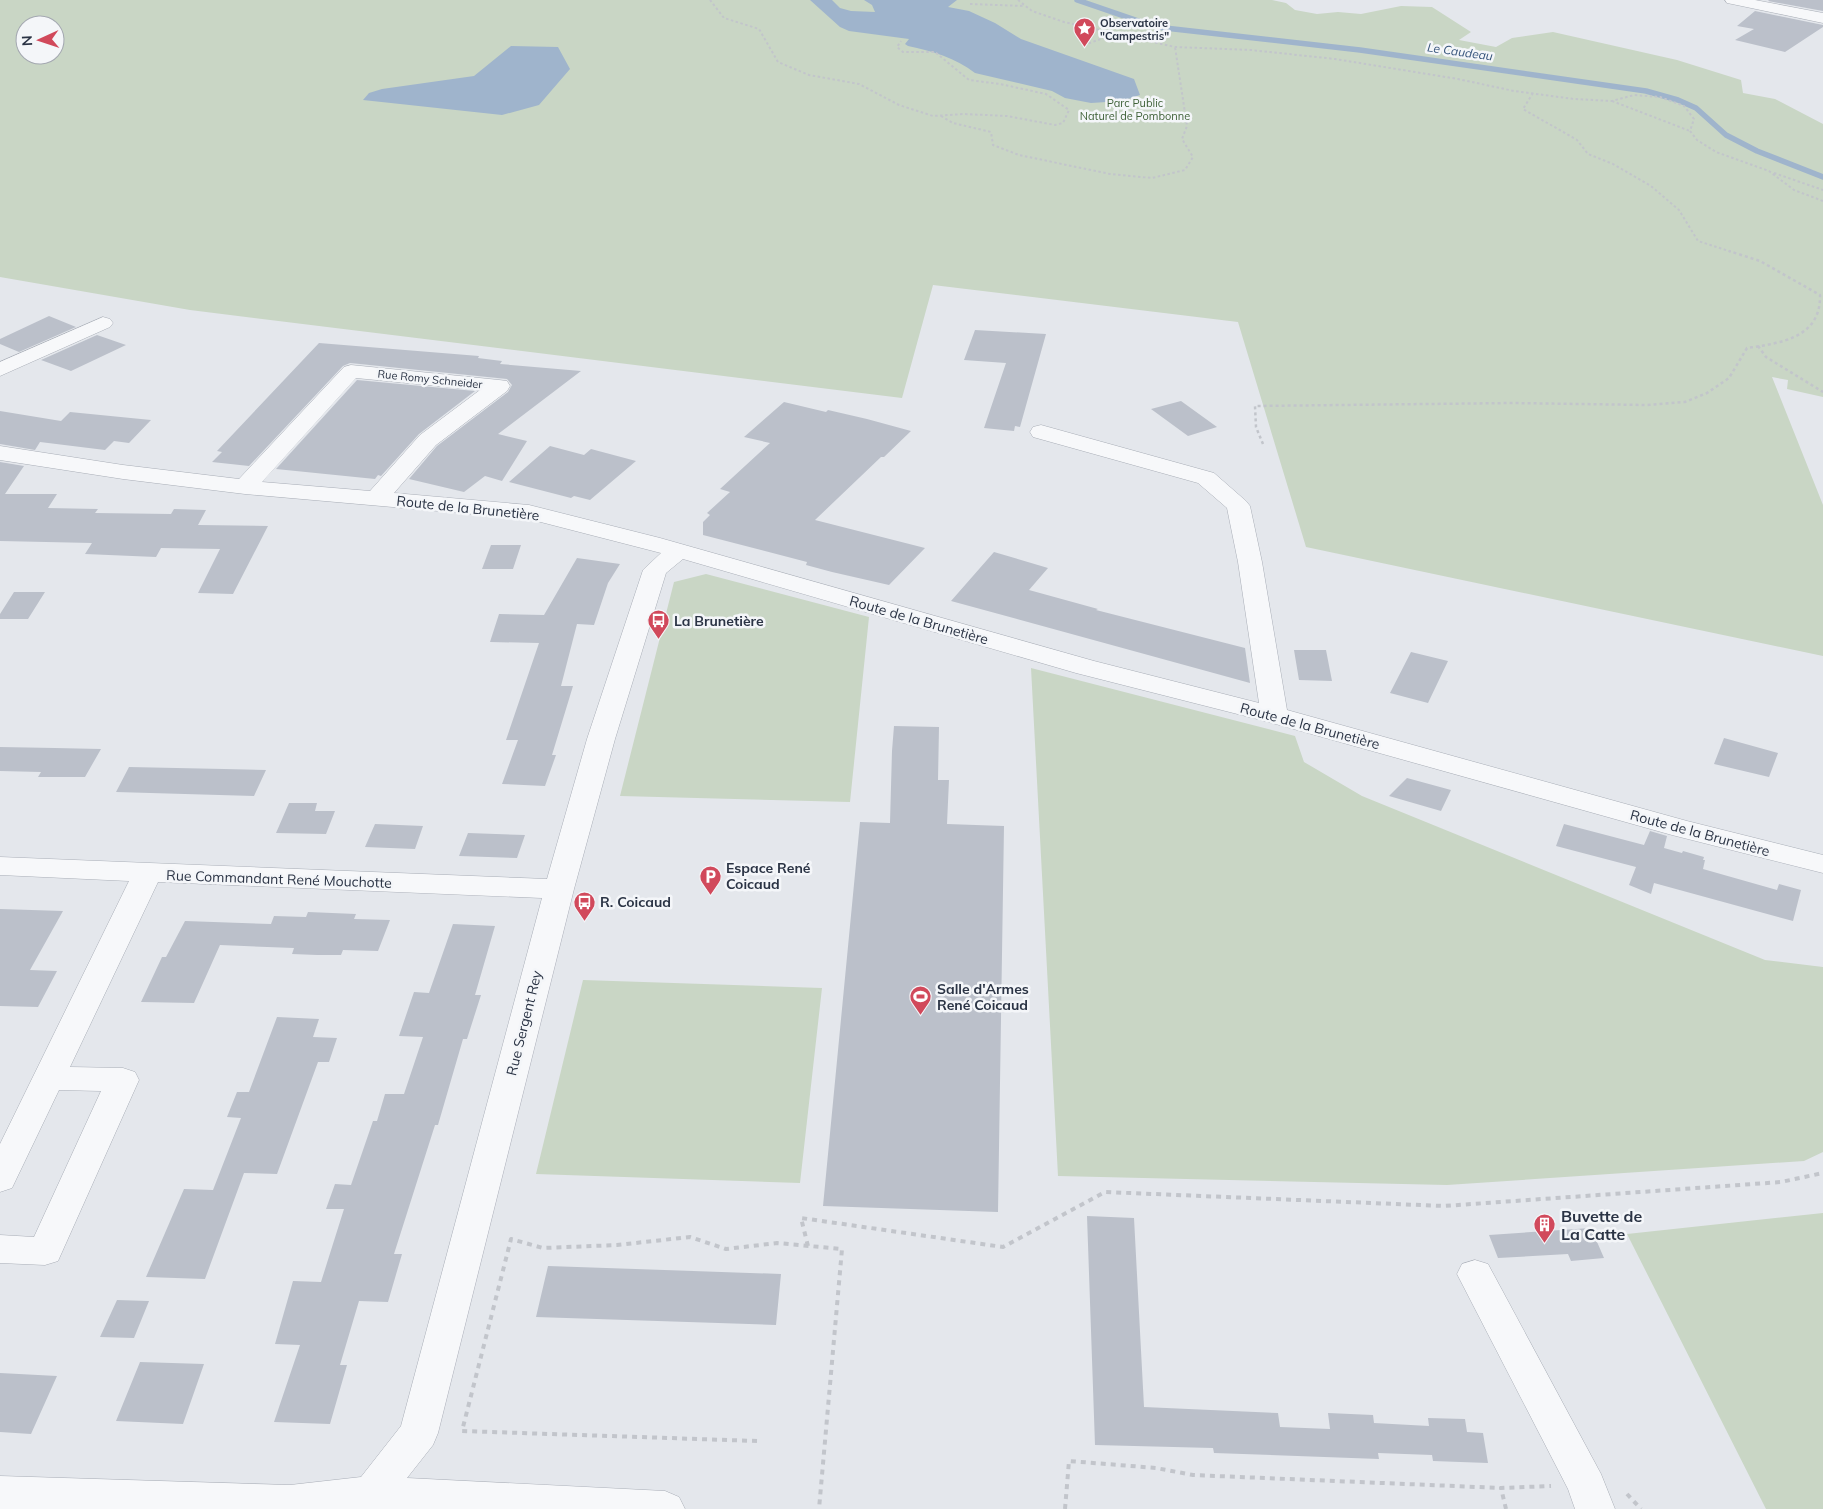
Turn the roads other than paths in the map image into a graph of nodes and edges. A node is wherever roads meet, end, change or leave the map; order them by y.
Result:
1 (1732, 0) edge
2 (1823, 18) edge
3 (103, 323) dead end
4 (0, 370) edge
5 (1041, 432) dead end
6 (0, 453) edge
7 (245, 487) junction
8 (376, 499) junction
9 (677, 552) junction
10 (1274, 715) junction
11 (1823, 864) edge
12 (0, 866) edge
13 (147, 874) junction
14 (559, 889) junction
15 (48, 1078) junction
16 (0, 1179) edge
17 (0, 1249) edge
18 (1476, 1274) dead end
19 (0, 1492) edge
20 (1591, 1497) edge
21 (372, 1501) edge
22 (665, 1509) edge

1 - 2 street
3 - 4 street
5 - 10 street
6 - 7 street, Route de la Brunetière
7 - 8 street, Route de la Brunetière
7 - 8 street, Rue Romy Schneider
8 - 9 street, Route de la Brunetière
9 - 10 street, Route de la Brunetière
9 - 14 street, Rue Sergent Rey
10 - 11 street, Route de la Brunetière
12 - 13 street, Rue Commandant René Mouchotte
13 - 14 street, Rue Commandant René Mouchotte
13 - 15 street
14 - 21 street, Rue Sergent Rey
15 - 16 street
15 - 17 street
18 - 20 street
19 - 21 street
21 - 22 street

